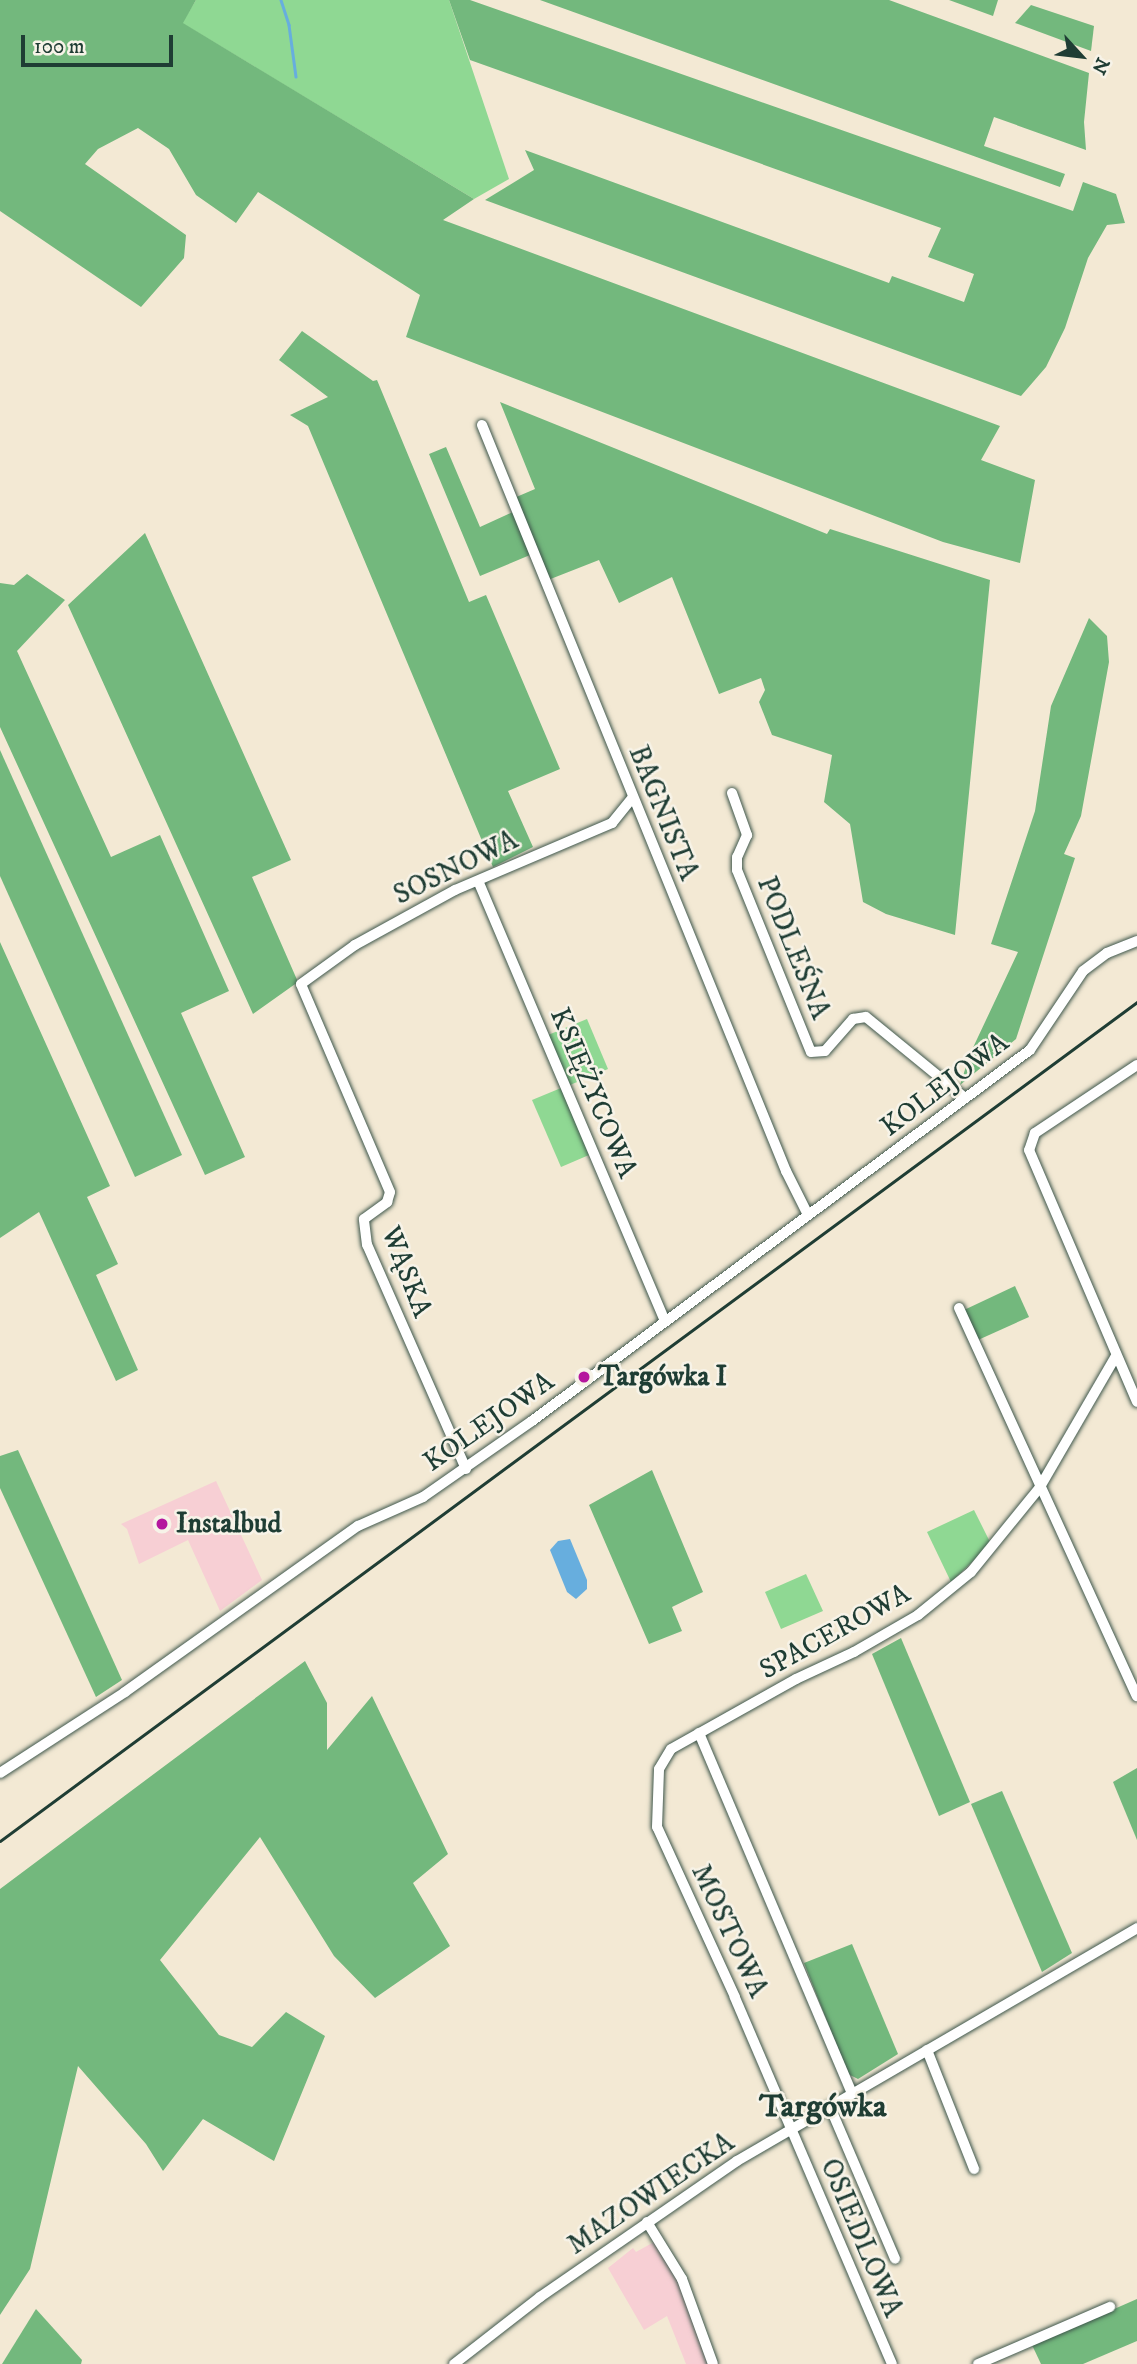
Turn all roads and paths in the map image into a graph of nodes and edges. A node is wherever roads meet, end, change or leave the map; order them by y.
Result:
1 (482, 425) dead end
2 (732, 793) dead end
3 (632, 798) junction
4 (479, 883) junction
5 (1137, 941) edge
6 (300, 985) joint
7 (1137, 1065) edge
8 (965, 1098) junction
9 (808, 1215) junction
10 (959, 1308) dead end
11 (665, 1321) junction
12 (1116, 1356) junction
13 (1137, 1402) edge
14 (466, 1469) junction
15 (1040, 1487) junction
16 (1137, 1696) edge
17 (699, 1732) junction
18 (671, 1749) joint
19 (0, 1773) edge
20 (1137, 1928) edge
21 (927, 2050) junction
22 (852, 2094) junction
23 (830, 2107) junction
24 (790, 2130) junction
25 (974, 2169) dead end
26 (647, 2222) junction
27 (895, 2259) dead end
28 (1110, 2306) dead end
29 (454, 2364) edge
30 (713, 2364) edge
31 (892, 2364) edge
32 (978, 2364) edge

1 - 3 street, BAGNISTA
2 - 8 street, PODLEŚNA
3 - 4 street, SOSNOWA
3 - 9 street, BAGNISTA
4 - 6 street, SOSNOWA
4 - 11 street, KSIĘŻYCOWA
5 - 8 street, KOLEJOWA
6 - 14 street, WĄSKA
7 - 12 street
8 - 9 street, KOLEJOWA
9 - 11 street, KOLEJOWA
10 - 15 street
11 - 14 street, KOLEJOWA
12 - 13 street
12 - 15 street, SPACEROWA
14 - 19 street, KOLEJOWA
15 - 16 street
15 - 17 street, SPACEROWA
17 - 18 street, SPACEROWA
17 - 22 street
18 - 24 street, MOSTOWA
20 - 21 street, MAZOWIECKA
21 - 22 street, MAZOWIECKA
21 - 25 street
22 - 23 street, MAZOWIECKA
23 - 24 street, MAZOWIECKA
23 - 27 street
24 - 26 street, MAZOWIECKA
24 - 31 street, OSIEDLOWA
26 - 29 street, MAZOWIECKA
26 - 30 street
28 - 32 street

